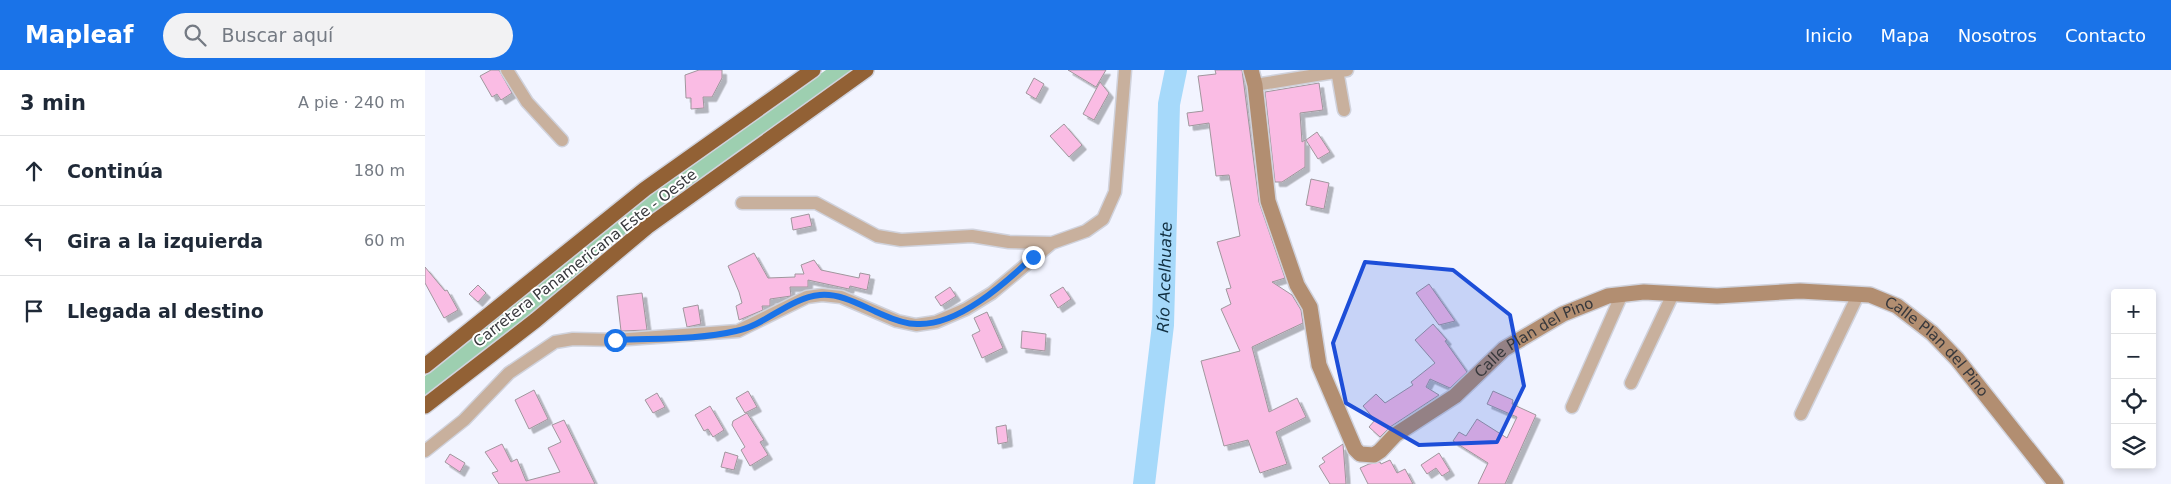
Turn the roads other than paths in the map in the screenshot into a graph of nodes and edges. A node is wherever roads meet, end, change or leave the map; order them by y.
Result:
1 (507, 70) edge
2 (813, 70) edge
3 (866, 70) edge
4 (1125, 70) edge
5 (1251, 70) edge
6 (1341, 71) edge
7 (1255, 85) junction
8 (1344, 110) dead end
9 (562, 140) dead end
10 (742, 203) dead end
11 (1052, 243) junction
12 (1622, 294) junction
13 (1673, 294) junction
14 (1859, 294) junction
15 (425, 366) edge
16 (1631, 383) dead end
17 (425, 406) edge
18 (1572, 407) dead end
19 (1801, 414) dead end
20 (425, 451) edge
21 (2056, 484) edge

1 - 9 street
2 - 15 highway, Carretera Panamericana Este - Oeste
3 - 17 highway, Carretera Panamericana Este - Oeste
4 - 11 street
5 - 7 street, Calle Plan del Pino
6 - 7 street
6 - 8 street
7 - 12 street, Calle Plan del Pino
10 - 11 street
11 - 20 street
12 - 13 street, Calle Plan del Pino
12 - 18 street
13 - 14 street, Calle Plan del Pino
13 - 16 street
14 - 19 street
14 - 21 street, Calle Plan del Pino

